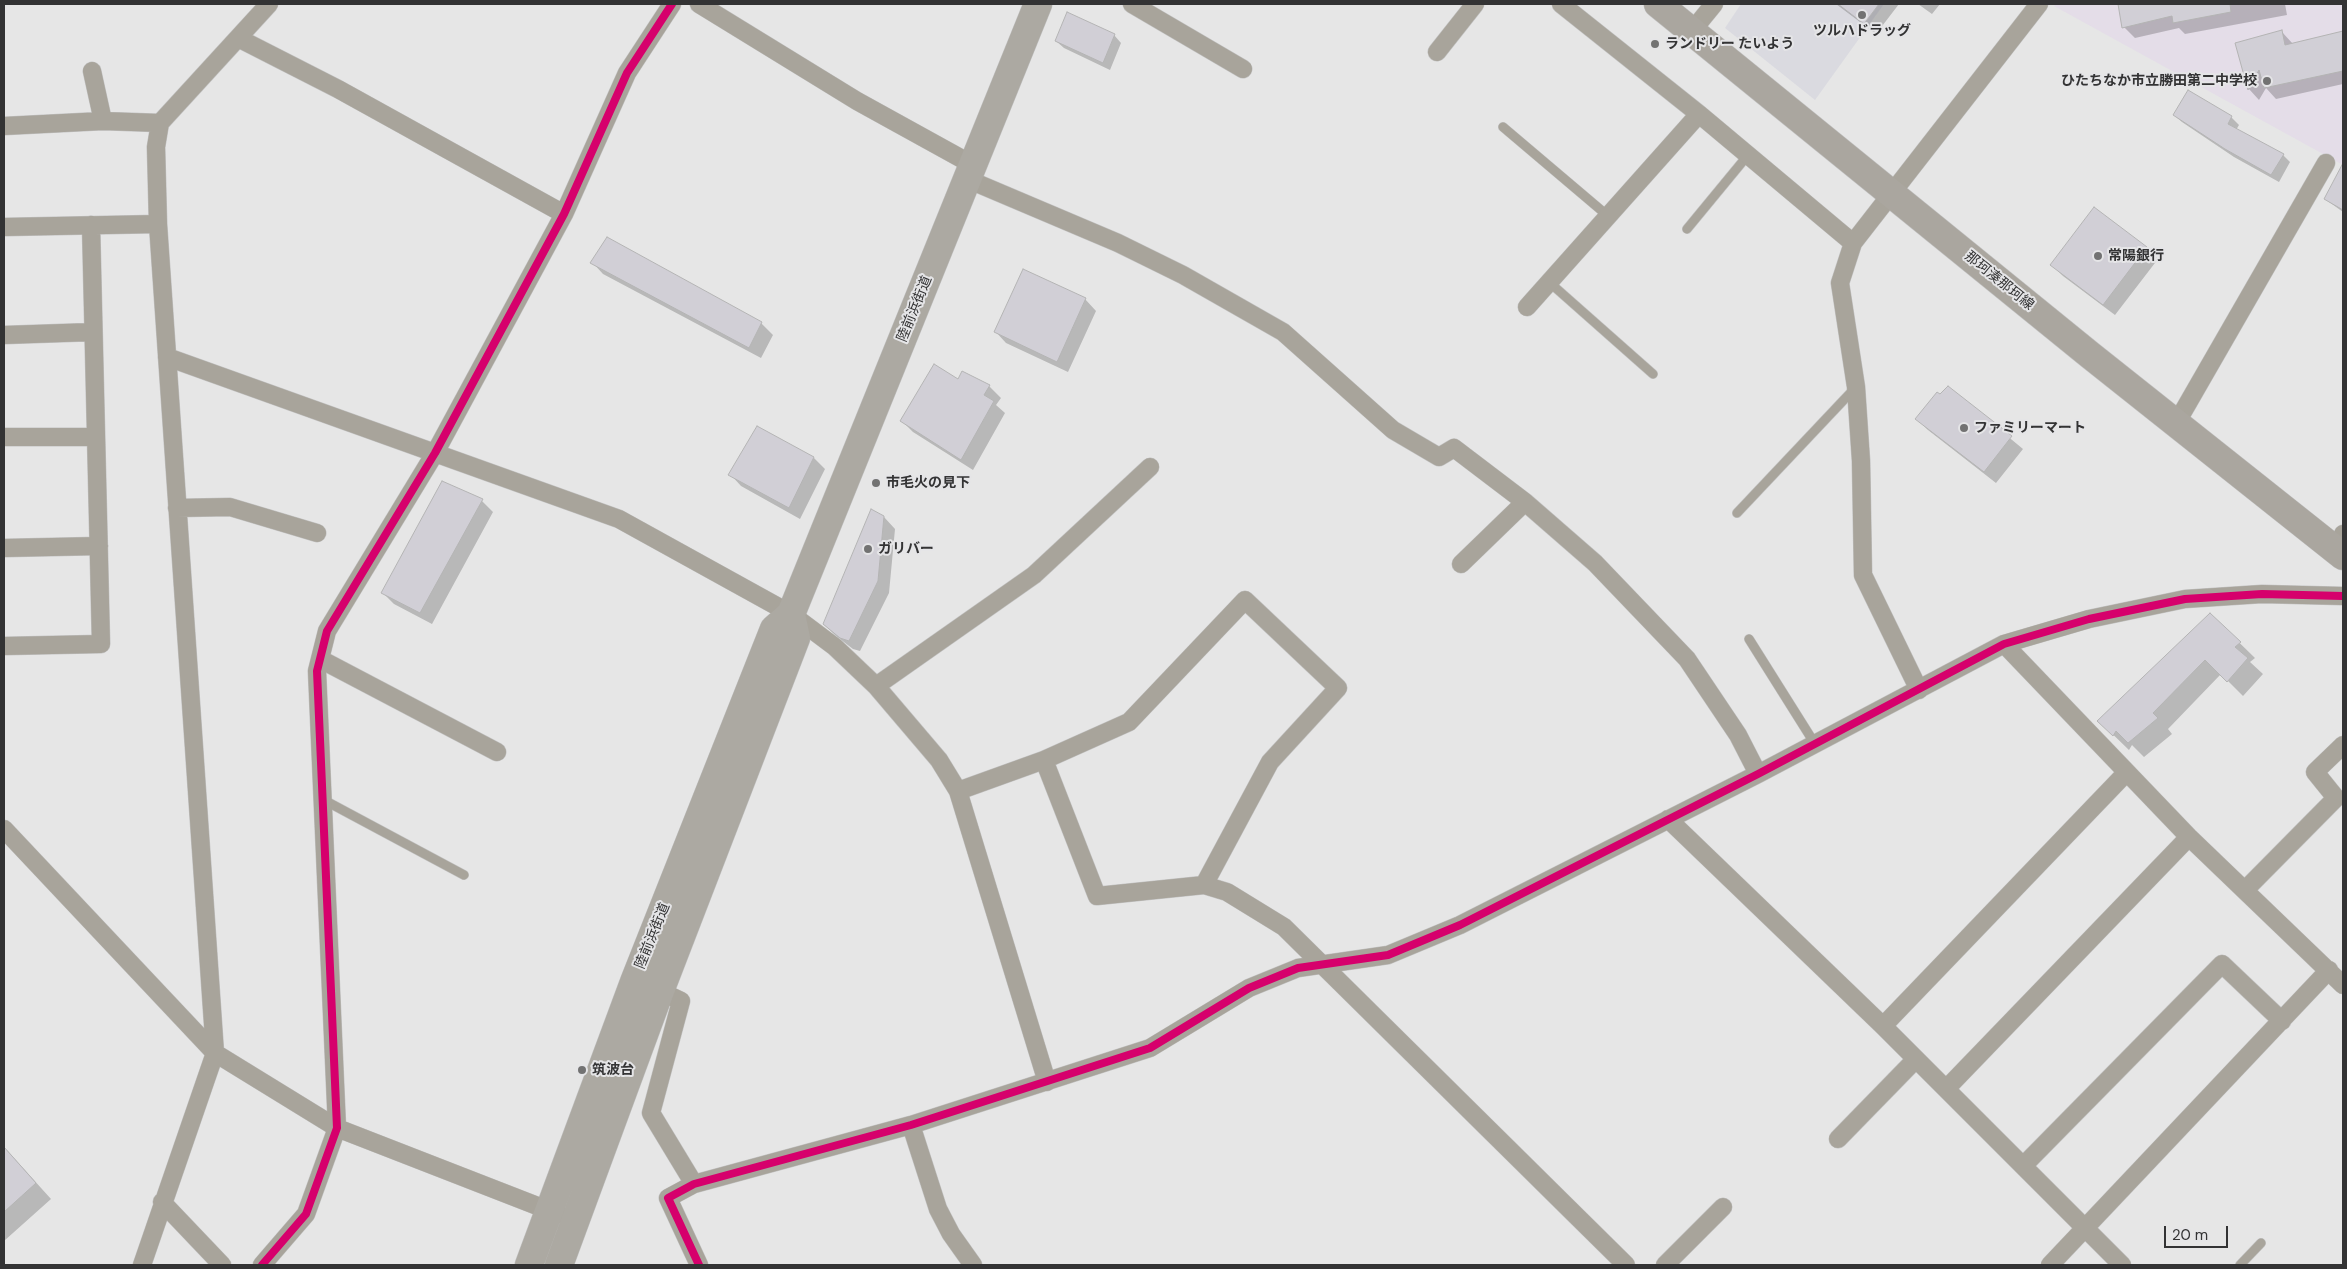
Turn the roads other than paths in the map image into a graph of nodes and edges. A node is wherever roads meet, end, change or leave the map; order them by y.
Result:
1 (269, 4) edge
2 (672, 4) edge
3 (699, 4) edge
4 (1038, 4) edge
5 (1132, 4) edge
6 (1475, 4) edge
7 (1561, 4) edge
8 (1658, 4) edge
9 (1714, 4) edge
10 (2039, 4) edge
11 (1692, 32) junction
12 (238, 38) junction
13 (1437, 52) dead end
14 (1243, 69) dead end
15 (92, 71) dead end
16 (1699, 114) junction
17 (103, 121) junction
18 (160, 123) junction
19 (4, 126) edge
20 (1504, 127) dead end
21 (1748, 155) junction
22 (2326, 163) dead end
23 (970, 172) junction
24 (1892, 194) junction
25 (564, 214) junction
26 (1608, 216) junction
27 (158, 224) junction
28 (91, 225) junction
29 (4, 226) edge
30 (1687, 229) dead end
31 (1853, 243) junction
32 (1549, 282) junction
33 (1527, 307) dead end
34 (94, 332) junction
35 (4, 335) edge
36 (167, 356) junction
37 (1653, 374) dead end
38 (1856, 387) junction
39 (2177, 422) junction
40 (4, 437) edge
41 (96, 437) junction
42 (435, 453) junction
43 (1150, 467) dead end
44 (1525, 502) junction
45 (177, 508) junction
46 (1737, 513) dead end
47 (317, 533) dead end
48 (99, 546) junction
49 (2341, 547) edge
50 (4, 548) edge
51 (1461, 564) dead end
52 (2343, 596) edge
53 (791, 614) junction
54 (1749, 639) dead end
55 (2004, 644) junction
56 (4, 646) edge
57 (320, 659) junction
58 (876, 686) junction
59 (1919, 690) junction
60 (1814, 744) junction
61 (2343, 745) edge
62 (497, 752) dead end
63 (1044, 760) junction
64 (2126, 773) junction
65 (1758, 774) junction
66 (958, 791) junction
67 (321, 799) junction
68 (1668, 819) junction
69 (4, 829) edge
70 (2189, 837) junction
71 (464, 875) dead end
72 (1204, 886) junction
73 (2245, 890) junction
74 (1322, 963) junction
75 (2338, 975) edge
76 (660, 992) junction
77 (2282, 1021) junction
78 (1883, 1026) junction
79 (215, 1053) junction
80 (1916, 1059) junction
81 (1047, 1082) junction
82 (1946, 1089) junction
83 (911, 1125) junction
84 (337, 1128) junction
85 (1838, 1139) dead end
86 (2022, 1166) junction
87 (694, 1184) junction
88 (162, 1202) junction
89 (1723, 1208) dead end
90 (548, 1210) junction
91 (575, 1220) junction
92 (2084, 1228) junction
93 (2261, 1243) dead end
94 (142, 1265) edge
95 (222, 1265) edge
96 (262, 1265) edge
97 (529, 1265) edge
98 (559, 1265) edge
99 (699, 1265) edge
100 (973, 1265) edge
101 (1626, 1265) edge
102 (1665, 1265) edge
103 (2050, 1265) edge
104 (2122, 1265) edge
105 (2240, 1265) edge

1 - 12 street
2 - 25 street
3 - 23 street
4 - 23 highway, 陸前浜街道
5 - 14 street
6 - 13 street
7 - 16 street
8 - 11 main road, 那珂湊那珂線
9 - 11 street
10 - 24 street
11 - 24 main road, 那珂湊那珂線
12 - 18 street
12 - 25 street
15 - 17 street
16 - 21 street
16 - 26 street
17 - 18 street
17 - 19 street
18 - 27 street
20 - 26 lane
21 - 30 lane
21 - 31 street
22 - 39 street
23 - 44 street
23 - 53 highway, 陸前浜街道
24 - 31 street
24 - 39 main road, 那珂湊那珂線
25 - 42 street
26 - 32 street
27 - 28 street
27 - 36 street
28 - 29 street
28 - 34 street
31 - 38 street
32 - 33 street
32 - 37 lane
34 - 35 street
34 - 41 street
36 - 42 street
36 - 45 street
38 - 46 lane
38 - 59 street
39 - 49 main road, 那珂湊那珂線
40 - 41 street
41 - 48 street
42 - 53 street
42 - 57 street
43 - 58 street
44 - 51 street
44 - 65 street
45 - 47 street
45 - 79 street
48 - 50 street
48 - 56 street
52 - 55 street
53 - 58 street
53 - 76 highway, 陸前浜街道
53 - 90 highway, 陸前浜街道
54 - 60 lane
55 - 59 street
55 - 64 street
57 - 62 street
57 - 67 street
58 - 66 street
59 - 60 street
60 - 65 street
61 - 73 street
63 - 66 street
63 - 72 street
63 - 72 street
64 - 70 street
64 - 78 street
65 - 68 street
66 - 81 street
67 - 71 lane
67 - 84 street
68 - 74 street
68 - 78 street
69 - 79 street
70 - 73 street
70 - 82 street
72 - 74 street
73 - 75 street
74 - 81 street
74 - 101 street
75 - 77 street
76 - 87 street
76 - 91 highway, 陸前浜街道
77 - 86 street
77 - 92 street
78 - 80 street
79 - 84 street
79 - 88 street
80 - 82 street
80 - 85 street
81 - 83 street
82 - 86 street
83 - 87 street
83 - 100 street
84 - 90 street
84 - 96 street
86 - 92 street
87 - 99 street
88 - 94 street
88 - 95 street
89 - 102 street
90 - 91 street
90 - 97 highway, 陸前浜街道
91 - 98 highway, 陸前浜街道
92 - 103 street
92 - 104 street
93 - 105 lane

